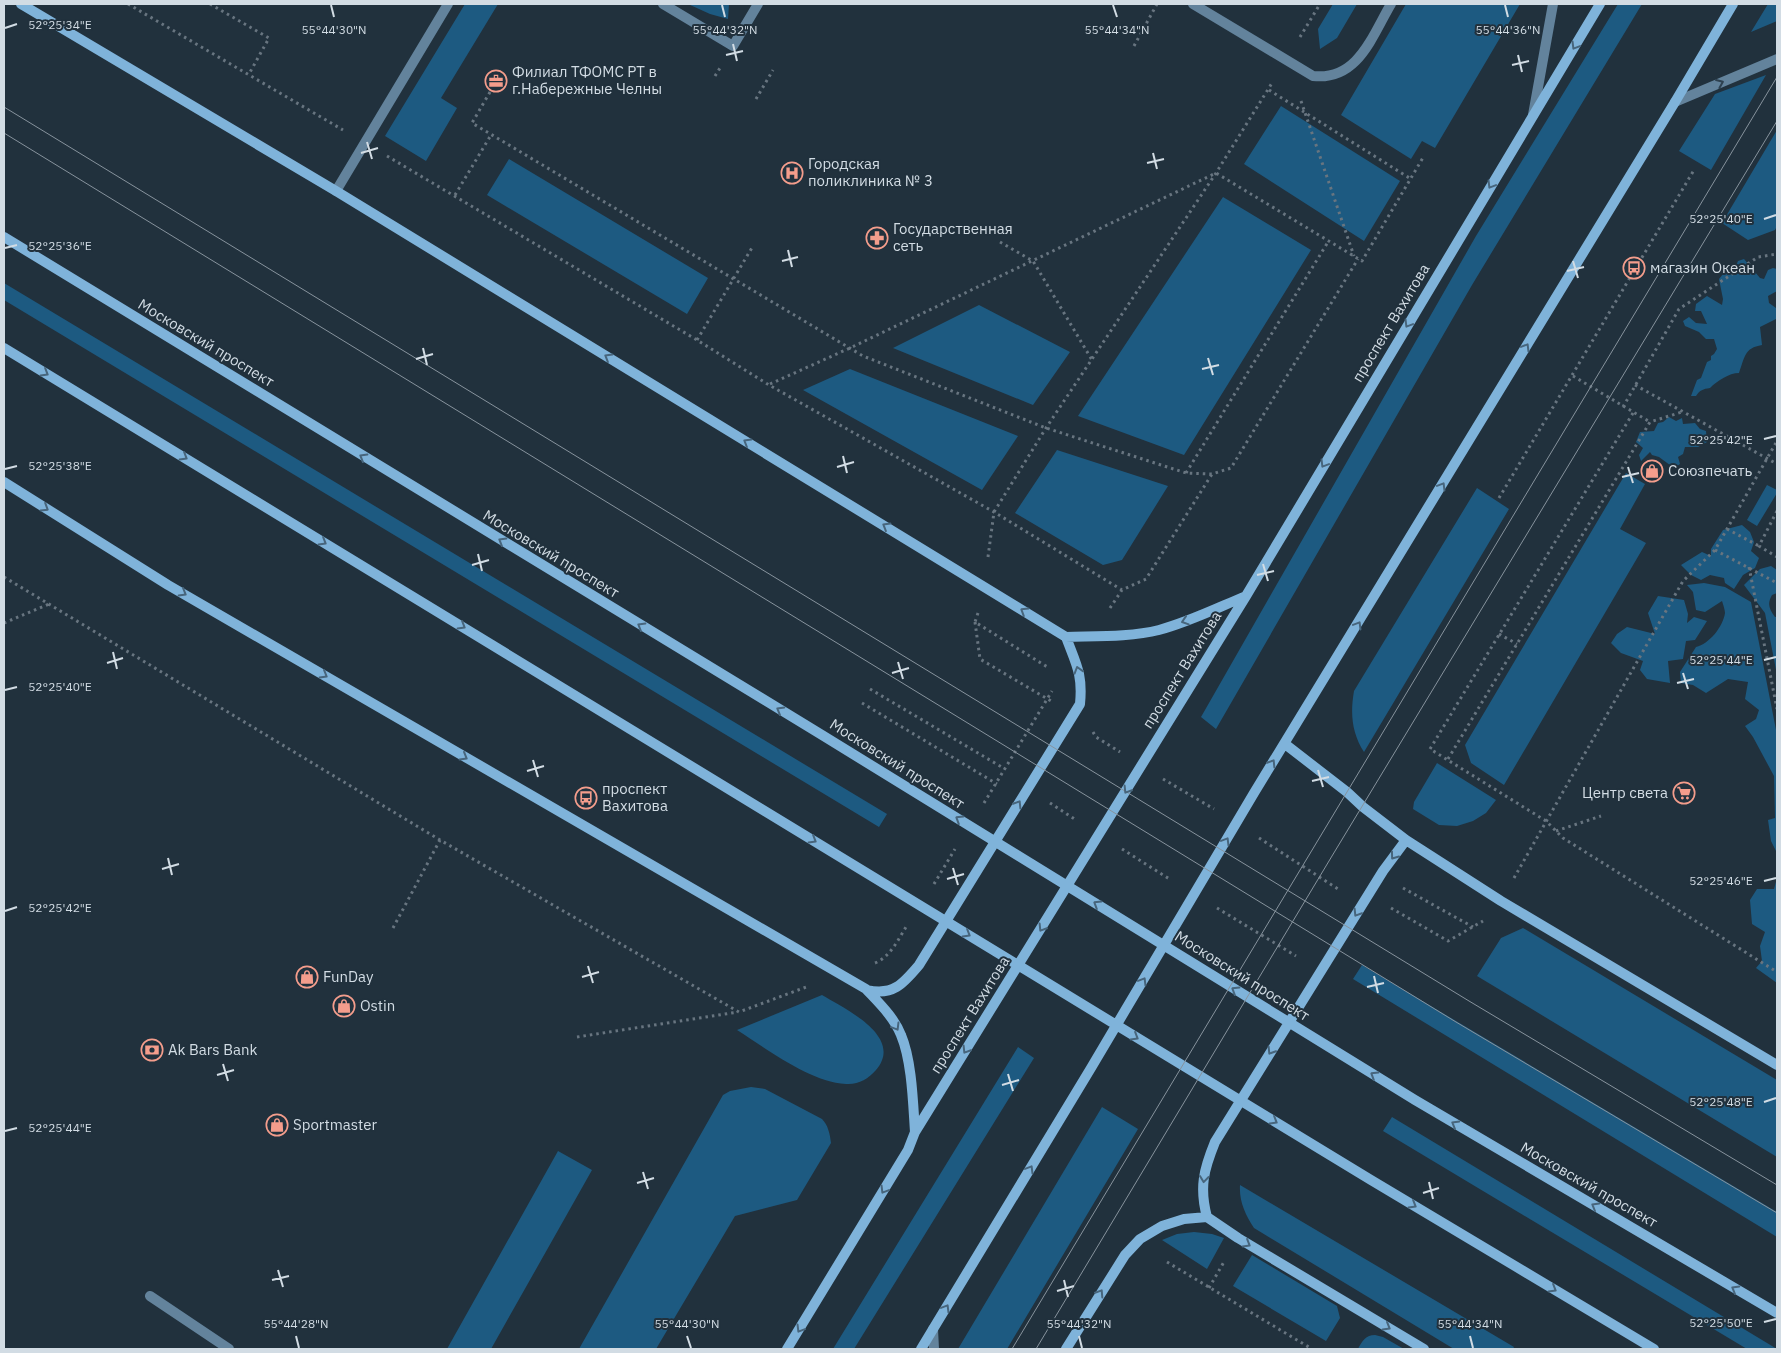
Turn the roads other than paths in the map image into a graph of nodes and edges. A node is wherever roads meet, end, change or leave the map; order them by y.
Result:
1 (21, 4) edge
2 (448, 4) edge
3 (663, 4) edge
4 (758, 4) edge
5 (1194, 4) edge
6 (1391, 4) edge
7 (1553, 4) edge
8 (1600, 4) edge
9 (1733, 4) edge
10 (1777, 58) edge
11 (1675, 102) junction
12 (1533, 115) junction
13 (336, 191) junction
14 (4, 237) edge
15 (4, 348) edge
16 (4, 482) edge
17 (1246, 596) junction
18 (1066, 637) junction
19 (1285, 744) junction
20 (1406, 840) junction
21 (866, 989) junction
22 (1777, 1065) edge
23 (915, 1132) junction
24 (1207, 1216) junction
25 (150, 1296) dead end
26 (1777, 1313) edge
27 (933, 1329) junction
28 (229, 1349) edge
29 (787, 1349) edge
30 (920, 1349) edge
31 (934, 1349) edge
32 (1066, 1349) edge
33 (1424, 1349) edge
34 (1654, 1349) edge

1 - 13 main road
2 - 13 street
3 - 4 street
5 - 6 street
7 - 12 street
8 -> 12 main road, проспект Вахитова
9 - 11 main road
11 -> 10 street
19 -> 11 main road
12 -> 17 main road, проспект Вахитова
18 -> 13 main road
26 -> 14 main road, Московский проспект
15 -> 34 main road
16 -> 21 main road
17 -> 18 main road
17 -> 23 main road, проспект Вахитова
21 -> 18 main road
19 - 20 main road
27 -> 19 main road
20 - 22 main road
20 -> 24 main road
21 -> 23 main road
23 -> 29 main road, проспект Вахитова
32 -> 24 main road
24 -> 33 main road
25 - 28 street
27 - 30 main road
27 - 31 street

